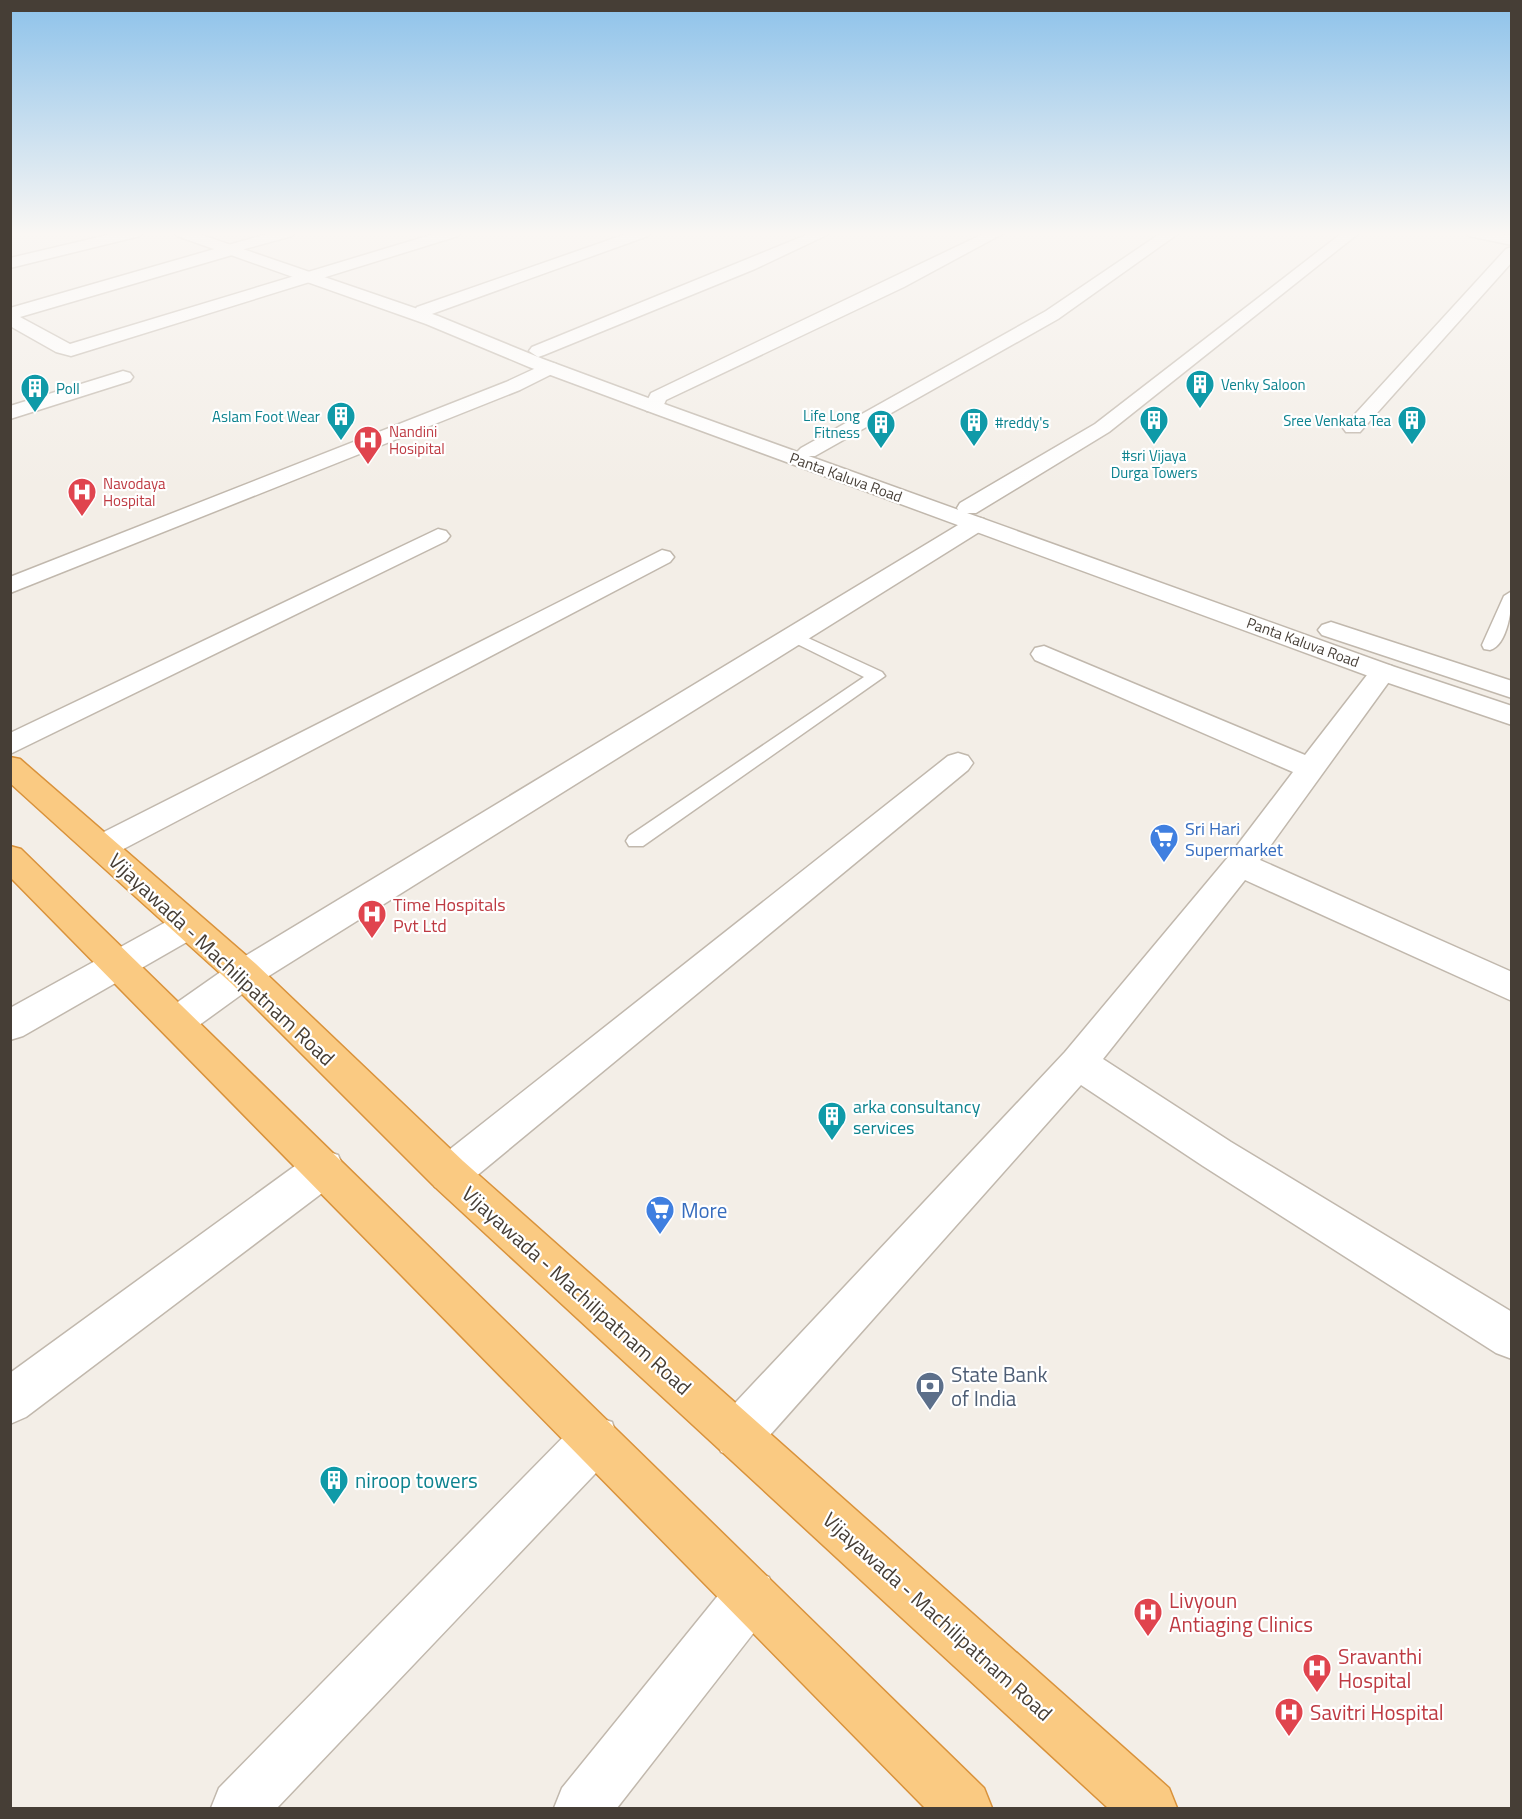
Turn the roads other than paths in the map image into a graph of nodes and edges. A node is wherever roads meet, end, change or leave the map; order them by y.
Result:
1 (13, 318) edge
2 (175, 318) edge
3 (426, 318) edge
4 (440, 318) edge
5 (635, 318) edge
6 (829, 318) edge
7 (1047, 318) edge
8 (1243, 318) edge
9 (1452, 318) edge
10 (543, 360) junction
11 (123, 377) dead end
12 (656, 402) junction
13 (10, 413) edge
14 (1353, 428) dead end
15 (808, 452) junction
16 (972, 516) junction
17 (438, 536) dead end
18 (662, 557) dead end
19 (10, 586) edge
20 (1512, 596) edge
21 (795, 637) junction
22 (1490, 645) dead end
23 (1044, 654) dead end
24 (1383, 672) junction
25 (1512, 690) edge
26 (1512, 716) edge
27 (10, 745) edge
28 (957, 763) dead end
29 (10, 766) edge
30 (1311, 769) junction
31 (636, 841) dead end
32 (101, 847) junction
33 (10, 857) edge
34 (1240, 864) junction
35 (187, 926) junction
36 (120, 966) junction
37 (244, 974) junction
38 (1512, 987) edge
39 (178, 1021) junction
40 (10, 1026) edge
41 (1078, 1063) junction
42 (324, 1168) junction
43 (449, 1174) junction
44 (1512, 1337) edge
45 (10, 1401) edge
46 (738, 1434) junction
47 (595, 1439) junction
48 (751, 1595) junction
49 (239, 1809) edge
50 (582, 1809) edge
51 (964, 1809) edge
52 (1149, 1809) edge

1 - 2 street
3 - 10 street, Panta Kaluva Road
4 - 10 street, Panta Kaluva Road
5 - 10 street
6 - 12 street
7 - 15 street
8 - 16 street
9 - 14 street
10 - 12 street, Panta Kaluva Road
10 - 19 street
11 - 13 street
12 - 15 street, Panta Kaluva Road
12 - 16 street, Panta Kaluva Road
15 - 16 street, Panta Kaluva Road
16 - 21 street
16 - 24 street, Panta Kaluva Road
16 - 25 street, Panta Kaluva Road
17 - 27 street
18 - 32 street
20 - 22 lane
21 - 31 lane
21 - 37 street
23 - 30 street
24 - 26 street, Panta Kaluva Road
24 - 30 street
28 - 43 street
29 - 32 highway, Vijayawada - Machilipatnam Road
30 - 34 street
32 - 35 highway, Vijayawada - Machilipatnam Road
33 - 36 highway
34 - 38 street
34 - 41 street
35 - 36 street
35 - 37 highway, Vijayawada - Machilipatnam Road
36 - 39 highway
36 - 40 street
37 - 39 street
37 - 43 highway, Vijayawada - Machilipatnam Road
39 - 42 highway
41 - 44 street
41 - 46 street
42 - 45 street
42 - 47 highway
43 - 46 highway, Vijayawada - Machilipatnam Road
46 - 52 highway, Vijayawada - Machilipatnam Road
47 - 48 highway
47 - 49 street
48 - 50 street
48 - 51 highway

